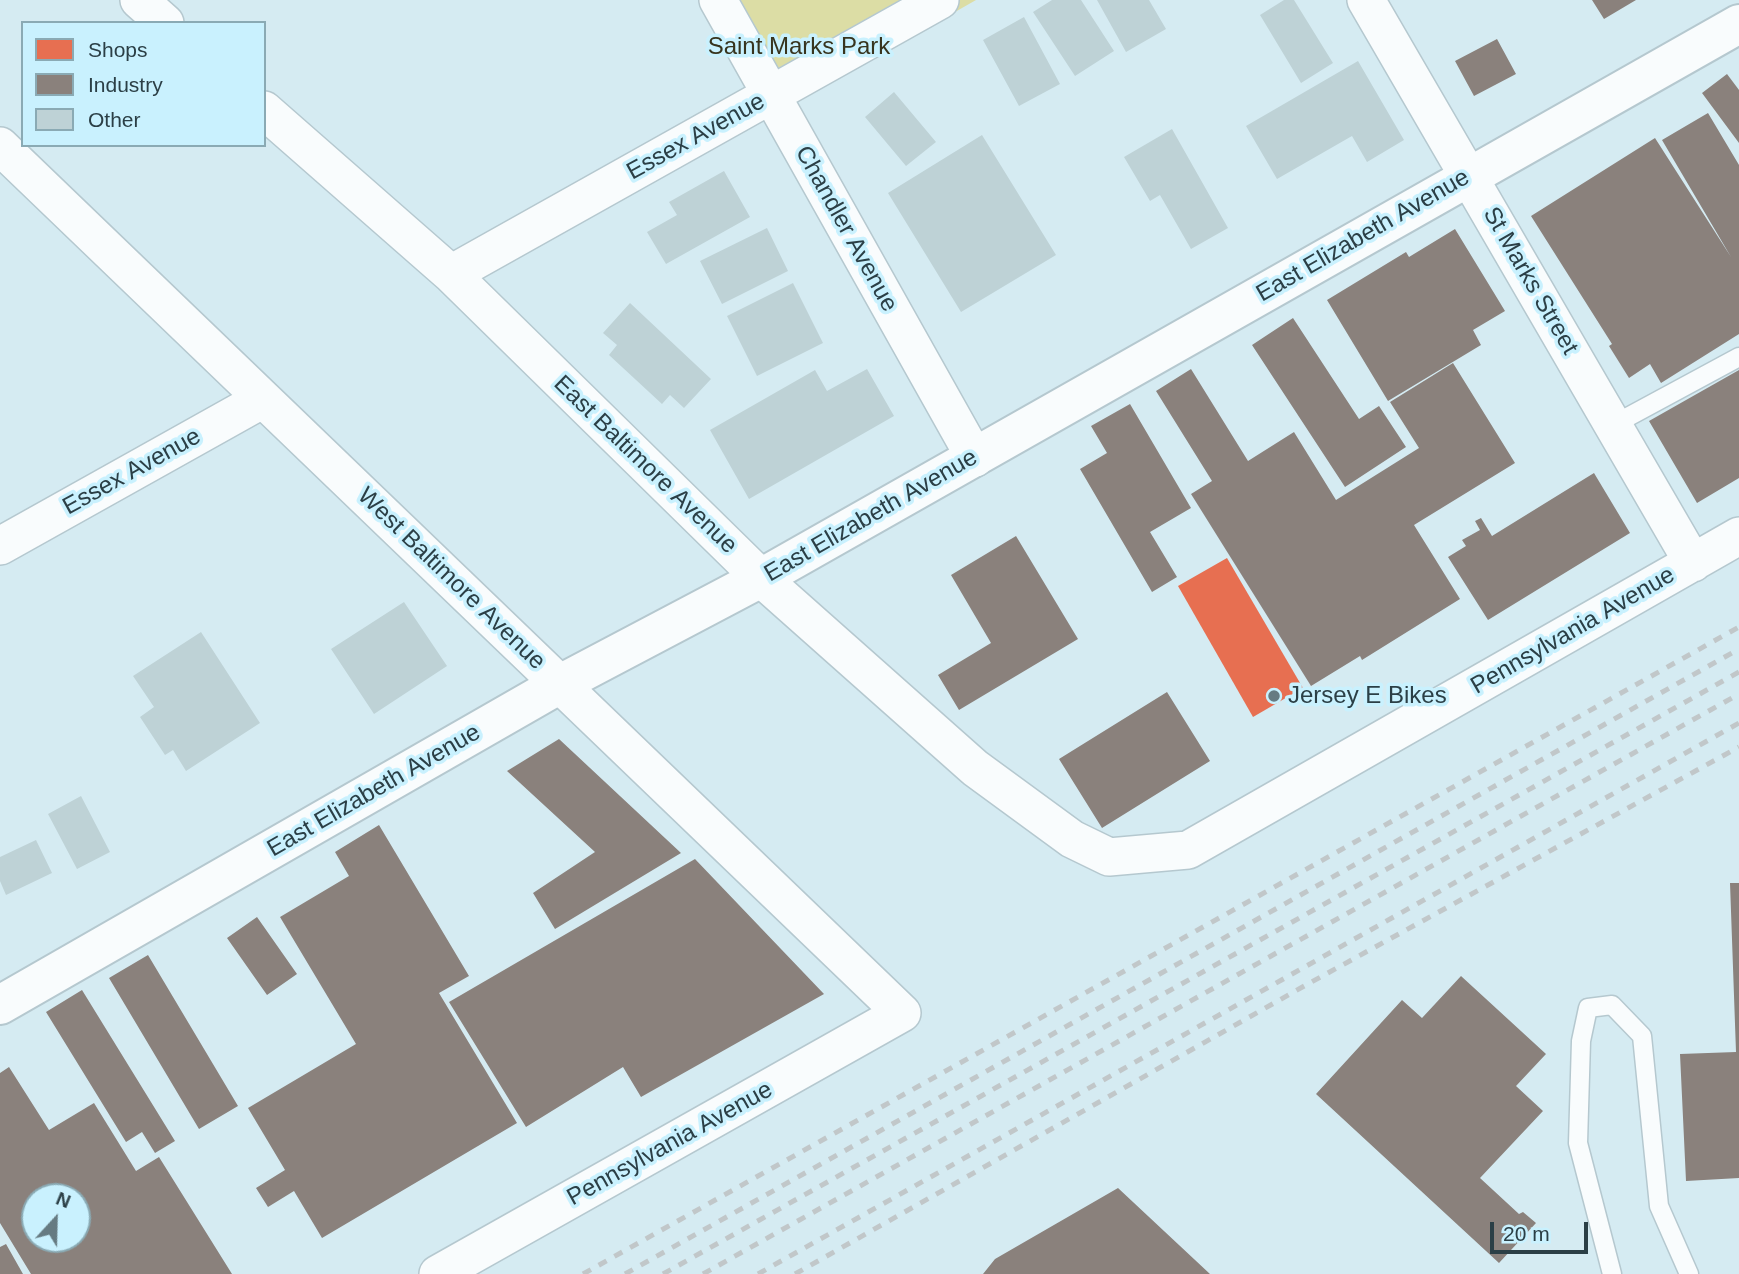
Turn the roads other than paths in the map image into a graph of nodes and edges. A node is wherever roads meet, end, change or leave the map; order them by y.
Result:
1 (718, 0) edge
2 (940, 0) edge
3 (1366, 0) edge
4 (1739, 24) edge
5 (771, 95) junction
6 (266, 112) edge
7 (0, 146) edge
8 (1468, 176) junction
9 (451, 274) junction
10 (1739, 357) edge
11 (263, 399) junction
12 (1613, 425) junction
13 (975, 458) junction
14 (1739, 536) edge
15 (0, 546) edge
16 (1693, 563) junction
17 (761, 578) junction
18 (560, 684) junction
19 (1188, 850) joint
20 (0, 1005) edge
21 (902, 1013) joint
22 (438, 1274) edge
23 (1612, 1274) edge
24 (1689, 1274) edge

1 - 5 street, Chandler Avenue
2 - 5 street, Essex Avenue
3 - 8 street, St Marks Street
4 - 8 street, East Elizabeth Avenue
5 - 9 street, Essex Avenue
5 - 13 street, Chandler Avenue
6 - 9 street, East Baltimore Avenue
7 - 11 street, West Baltimore Avenue
8 - 12 street, St Marks Street
8 - 13 street, East Elizabeth Avenue
9 - 17 street, East Baltimore Avenue
10 - 12 lane
11 - 15 street, Essex Avenue
11 - 18 street, West Baltimore Avenue
12 - 16 street, St Marks Street
13 - 17 street, East Elizabeth Avenue
14 - 16 street, Pennsylvania Avenue
16 - 19 street, Pennsylvania Avenue
17 - 18 street, East Elizabeth Avenue
17 - 19 street, East Baltimore Avenue
18 - 20 street, East Elizabeth Avenue
18 - 21 street, West Baltimore Avenue
21 - 22 street, Pennsylvania Avenue
23 - 24 lane

